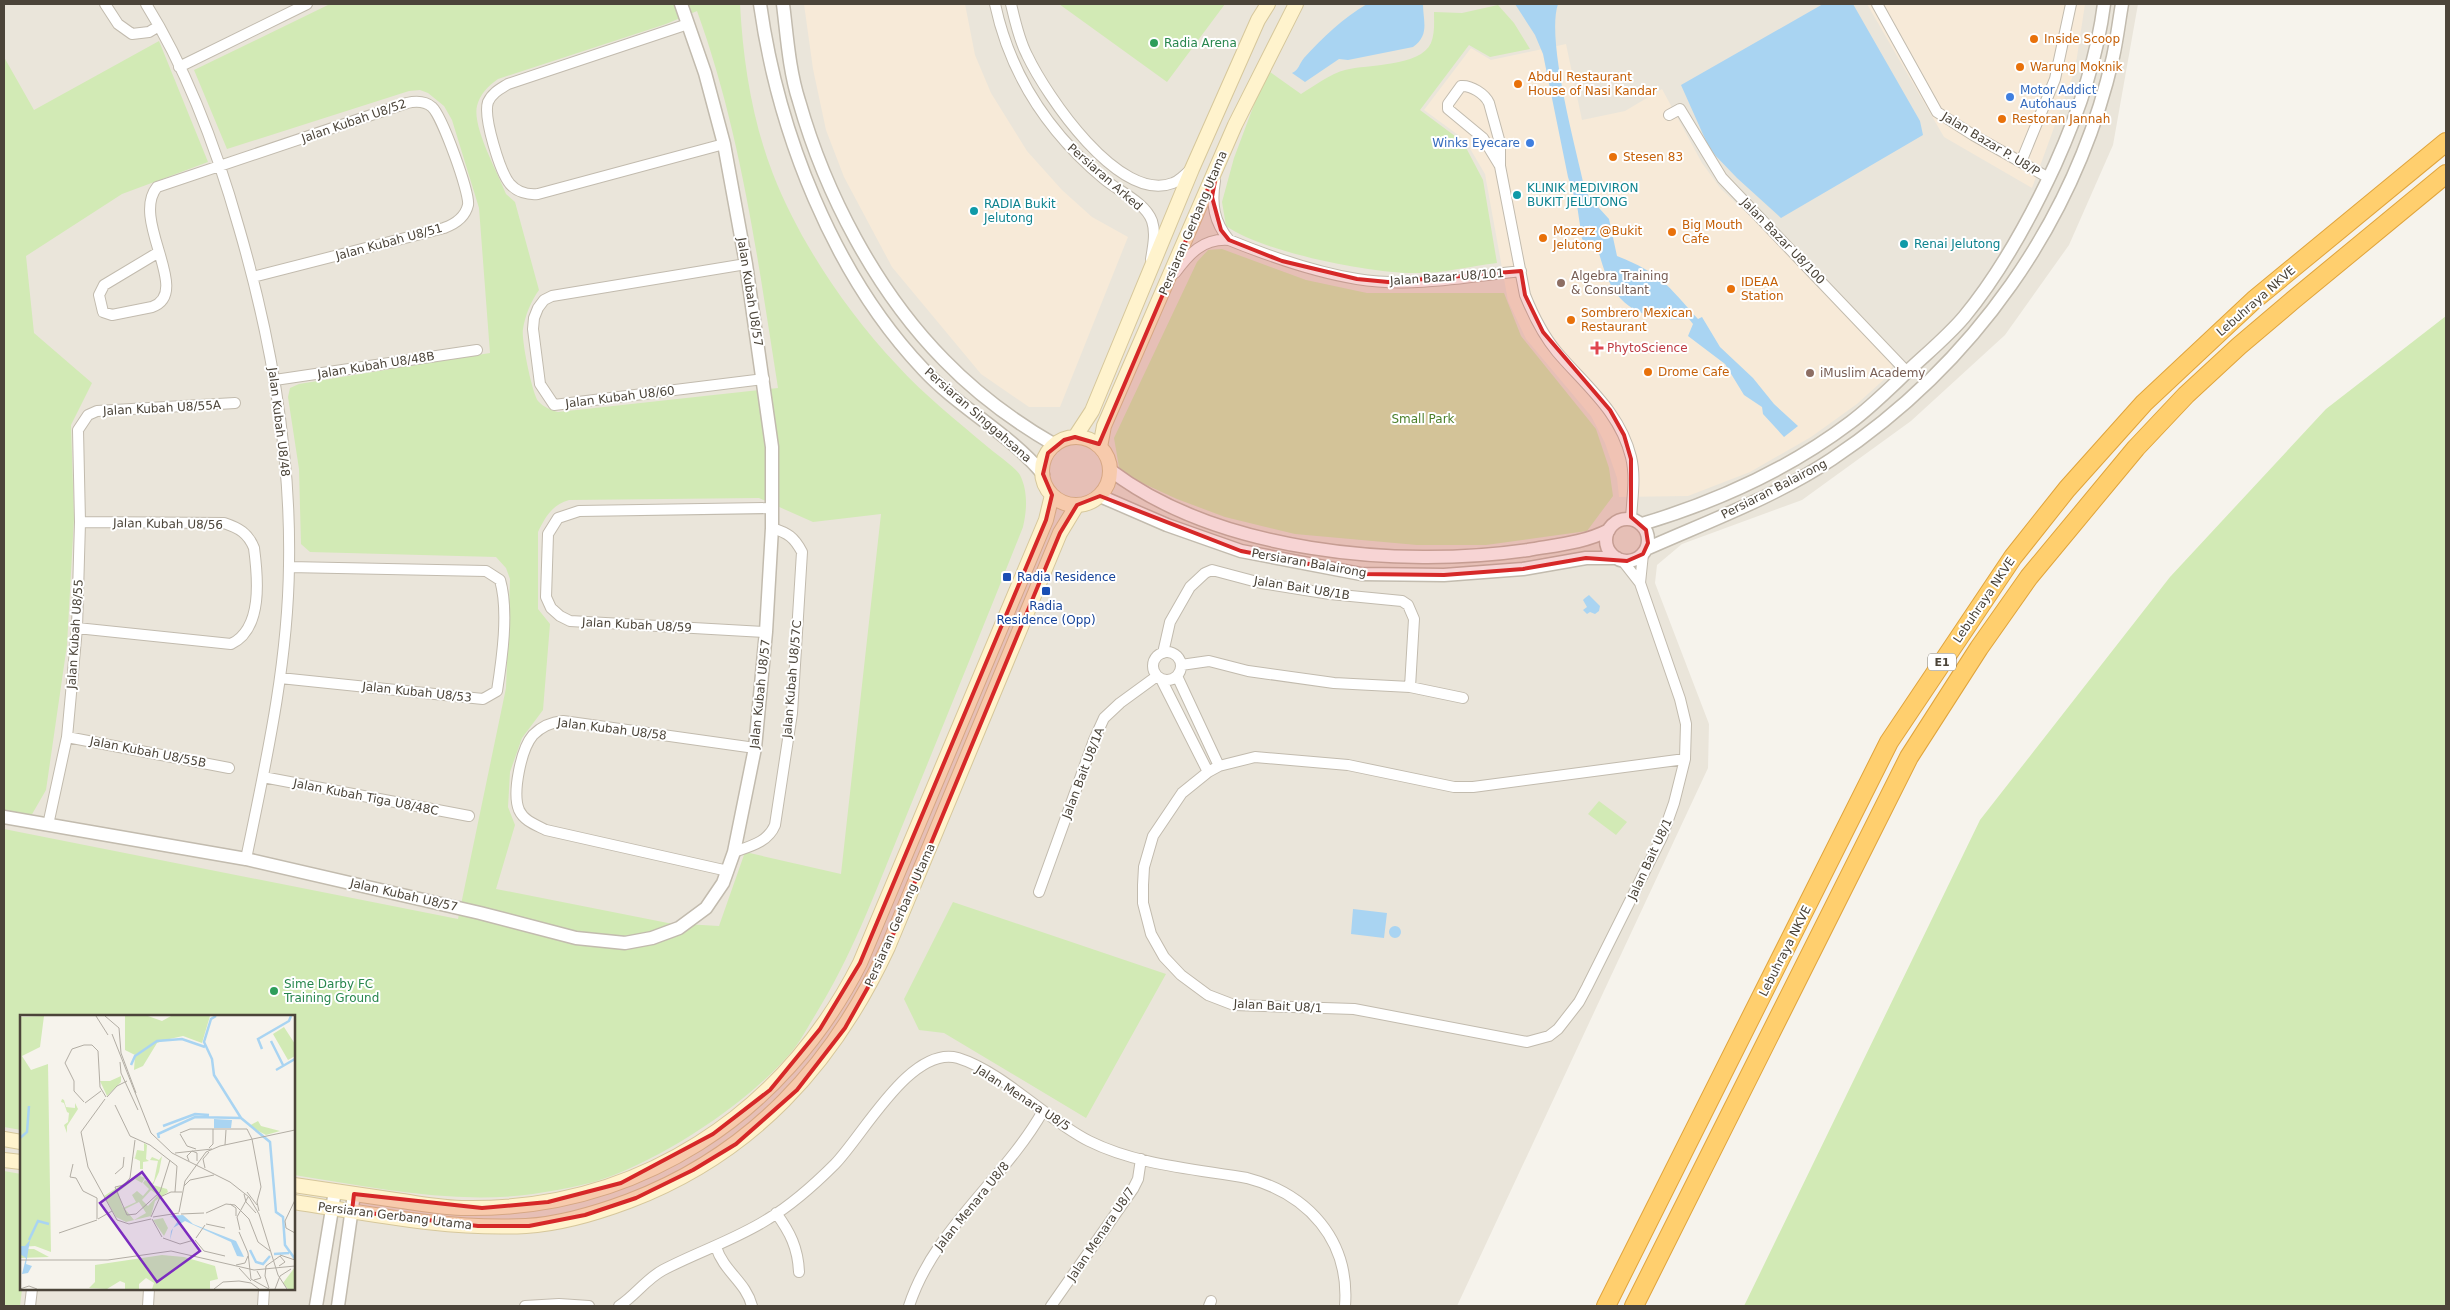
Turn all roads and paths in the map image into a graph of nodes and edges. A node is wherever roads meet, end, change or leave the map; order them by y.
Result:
1 (105, 4) edge
2 (146, 4) edge
3 (307, 4) edge
4 (681, 4) edge
5 (760, 4) edge
6 (783, 4) edge
7 (995, 4) edge
8 (1011, 4) edge
9 (1268, 4) edge
10 (1296, 4) edge
11 (1877, 4) edge
12 (2071, 4) edge
13 (2104, 4) edge
14 (2122, 4) edge
15 (688, 24) junction
16 (159, 26) junction
17 (179, 67) junction
18 (1669, 115) dead end
19 (2446, 142) edge
20 (724, 144) junction
21 (455, 158) joint
22 (2021, 162) junction
23 (1218, 165) junction
24 (1500, 166) junction
25 (221, 167) junction
26 (1192, 168) junction
27 (2446, 174) edge
28 (2049, 178) junction
29 (1229, 240) junction
30 (159, 252) junction
31 (746, 264) junction
32 (1521, 271) junction
33 (1148, 275) junction
34 (253, 277) junction
35 (1166, 284) junction
36 (477, 350) dead end
37 (1907, 372) junction
38 (764, 379) junction
39 (275, 380) junction
40 (235, 404) dead end
41 (1074, 437) junction
42 (77, 440) joint
43 (1055, 445) junction
44 (1100, 446) junction
45 (1110, 470) junction
46 (1043, 474) junction
47 (1052, 495) junction
48 (1100, 496) junction
49 (1077, 505) junction
50 (772, 508) junction
51 (80, 522) junction
52 (1636, 522) junction
53 (772, 528) junction
54 (1609, 530) junction
55 (1644, 551) junction
56 (1619, 559) junction
57 (290, 567) junction
58 (1640, 583) junction
59 (77, 628) junction
60 (766, 632) junction
61 (1164, 653) junction
62 (1181, 665) junction
63 (1177, 676) junction
64 (280, 678) junction
65 (1159, 678) junction
66 (1410, 686) junction
67 (1463, 698) dead end
68 (67, 737) junction
69 (755, 748) junction
70 (1685, 759) junction
71 (1219, 766) junction
72 (229, 768) dead end
73 (1208, 772) junction
74 (263, 777) junction
75 (469, 816) dead end
76 (4, 817) edge
77 (48, 825) junction
78 (734, 852) junction
79 (246, 859) junction
80 (728, 870) junction
81 (1039, 892) dead end
82 (1043, 1110) junction
83 (4, 1139) edge
84 (20, 1142) edge
85 (1141, 1159) junction
86 (4, 1160) edge
87 (20, 1162) edge
88 (295, 1184) edge
89 (335, 1191) junction
90 (354, 1194) junction
91 (295, 1202) edge
92 (332, 1208) junction
93 (352, 1211) junction
94 (776, 1214) junction
95 (716, 1247) junction
96 (798, 1272) dead end
97 (32, 1290) edge
98 (149, 1290) edge
99 (264, 1290) edge
100 (30, 1306) edge
101 (148, 1306) edge
102 (263, 1306) edge
103 (316, 1306) edge
104 (338, 1306) edge
105 (525, 1306) edge
106 (589, 1306) edge
107 (619, 1306) edge
108 (752, 1306) edge
109 (908, 1306) edge
110 (1051, 1306) edge
111 (1345, 1306) edge
112 (1606, 1306) edge
113 (1634, 1306) edge

1 - 16 street
2 - 16 street, Jalan Kubah U8/48
3 - 17 street
4 - 15 street, Jalan Kubah U8/57
5 - 46 street, Persiaran Singgahsana
6 - 43 street, Persiaran Singgahsana
7 - 33 street, Persiaran Arked
8 - 26 street, Persiaran Arked
9 - 26 main road, Persiaran Gerbang Utama
10 - 23 main road, Persiaran Gerbang Utama
11 - 22 street, Jalan Bazar P. U8/P
12 - 22 street
13 - 28 street, Persiaran Balairong
14 - 55 street, Persiaran Balairong
15 - 20 street, Jalan Kubah U8/57
15 - 20 street
16 - 17 street, Jalan Kubah U8/48
17 - 25 street, Jalan Kubah U8/48
18 - 37 street, Jalan Bazar U8/100
19 - 112 highway, Lebuhraya NKVE / E1
20 - 31 street, Jalan Kubah U8/57
21 - 25 street, Jalan Kubah U8/52
21 - 34 street, Jalan Kubah U8/51
22 - 28 street, Jalan Bazar P. U8/P
23 - 29 street
23 - 35 main road, Persiaran Gerbang Utama
24 - 24 street
24 - 32 street
25 - 30 street, Jalan Kubah U8/52
25 - 34 street, Jalan Kubah U8/48
26 - 33 main road, Persiaran Gerbang Utama
27 - 113 highway, Lebuhraya NKVE / E1
28 - 37 street, Persiaran Balairong
29 - 32 street, Jalan Bazar U8/101
29 - 35 street, Jalan Bazar U8/101
30 - 30 street
31 - 38 street, Jalan Kubah U8/57
31 - 38 street, Jalan Kubah U8/60
32 - 52 street
33 - 41 main road, Persiaran Gerbang Utama
34 - 39 street, Jalan Kubah U8/48
35 - 44 main road, Persiaran Gerbang Utama
36 - 39 street, Jalan Kubah U8/48B
37 - 52 street, Persiaran Balairong
38 - 50 street, Jalan Kubah U8/57
39 - 57 street, Jalan Kubah U8/48
40 - 42 street, Jalan Kubah U8/55A
41 - 43 main road
41 - 44 main road
42 - 51 street, Jalan Kubah U8/55
43 - 46 main road
44 - 45 main road
45 - 48 main road
45 - 54 street, Persiaran Balairong
46 - 47 main road
47 - 49 main road
47 - 90 main road, Persiaran Gerbang Utama
48 - 49 main road
48 - 56 street, Persiaran Balairong
49 - 93 main road, Persiaran Gerbang Utama
50 - 53 street, Jalan Kubah U8/57
50 - 60 street, Jalan Kubah U8/59
51 - 59 street, Jalan Kubah U8/55
51 - 59 street, Jalan Kubah U8/56
52 - 54 street
52 - 55 street
53 - 60 street, Jalan Kubah U8/57
53 - 78 street, Jalan Kubah U8/57C
54 - 56 street
55 - 56 street
55 - 58 street, Jalan Bait U8/1
56 - 58 street, Jalan Bait U8/1
57 - 64 street, Jalan Kubah U8/48
57 - 64 street, Jalan Kubah U8/53
58 - 70 street, Jalan Bait U8/1
59 - 68 street, Jalan Kubah U8/55
60 - 69 street, Jalan Kubah U8/57
61 - 62 street
61 - 65 street
61 - 66 street, Jalan Bait U8/1B
62 - 63 street
62 - 66 street
63 - 65 street
63 - 71 street
64 - 74 street, Jalan Kubah U8/48
65 - 73 street
65 - 81 street, Jalan Bait U8/1A
66 - 67 street
68 - 72 street, Jalan Kubah U8/55B
68 - 77 street, Jalan Kubah U8/55
69 - 78 street, Jalan Kubah U8/57
69 - 80 street, Jalan Kubah U8/58
70 - 71 street, Jalan Bait U8/1
70 - 73 street, Jalan Bait U8/1
71 - 73 street, Jalan Bait U8/1
74 - 75 street, Jalan Kubah Tiga U8/48C
74 - 79 street, Jalan Kubah U8/48
76 - 77 street, Jalan Kubah U8/57
77 - 79 street, Jalan Kubah U8/57
78 - 80 street, Jalan Kubah U8/57
79 - 80 street, Jalan Kubah U8/57
82 - 85 street, Jalan Menara U8/5
82 - 94 street, Jalan Menara U8/5
82 - 109 street, Jalan Menara U8/8
83 - 84 main road
85 - 110 street, Jalan Menara U8/7
85 - 111 street, Jalan Menara U8/5
86 - 87 main road
88 - 89 main road, Persiaran Gerbang Utama
89 - 90 main road, Persiaran Gerbang Utama
89 - 92 street
90 - 93 street
91 - 92 main road, Persiaran Gerbang Utama
92 - 93 main road, Persiaran Gerbang Utama
92 - 103 street
93 - 104 street
94 - 95 street, Jalan Menara U8/5
94 - 96 street
95 - 107 street, Jalan Menara U8/5
95 - 108 street
97 - 100 street
98 - 101 street
99 - 102 street
105 - 106 street

